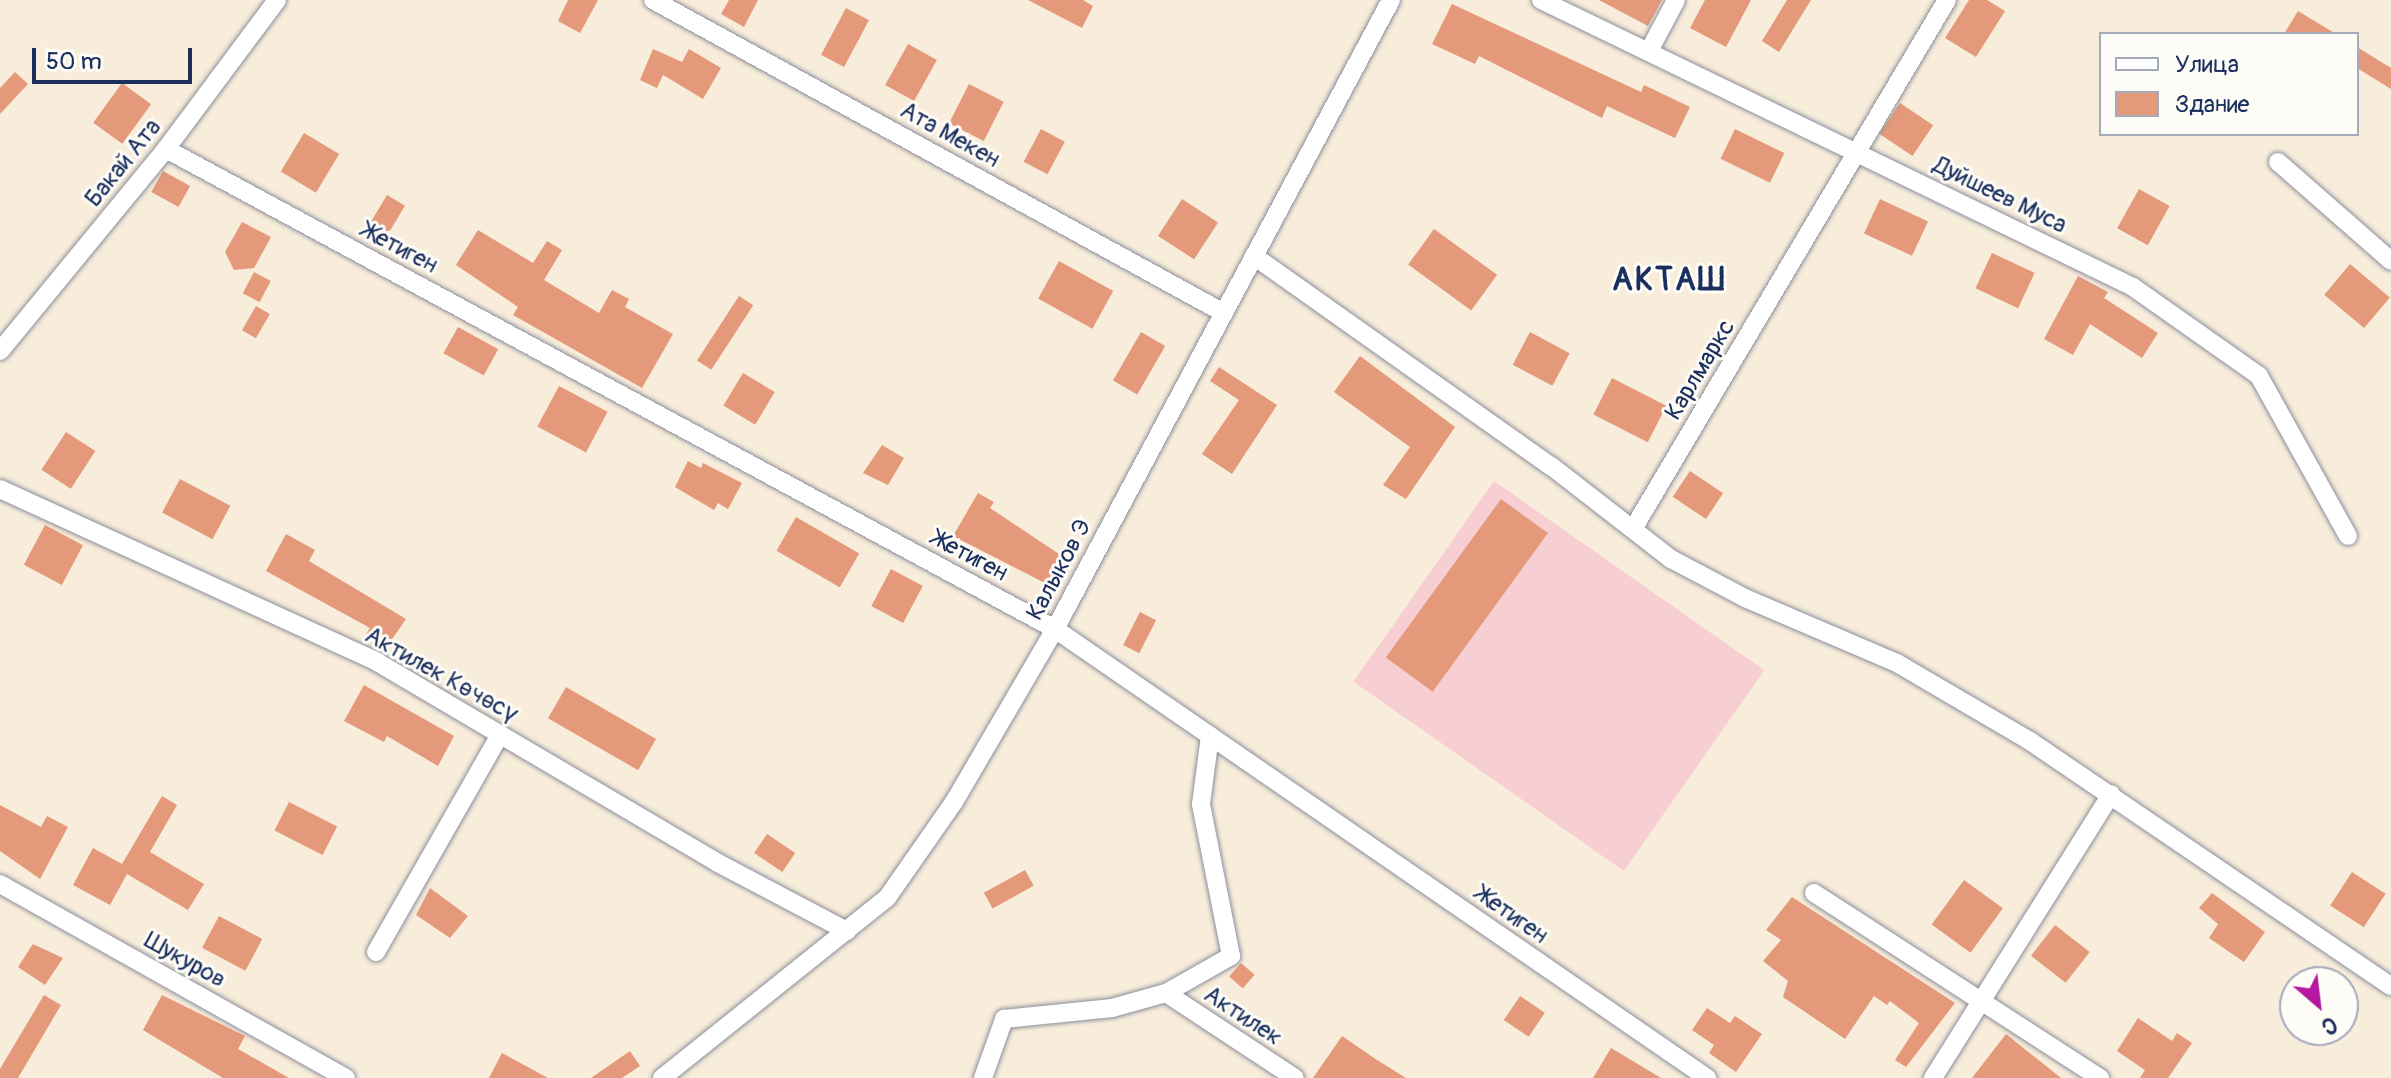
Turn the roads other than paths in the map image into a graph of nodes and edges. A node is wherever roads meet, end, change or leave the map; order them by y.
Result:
1 (277, 0) edge
2 (653, 0) edge
3 (1391, 0) edge
4 (1541, 0) edge
5 (1676, 0) edge
6 (1947, 0) edge
7 (1650, 49) junction
8 (166, 149) junction
9 (1857, 152) junction
10 (2278, 162) dead end
11 (1254, 256) junction
12 (2391, 261) edge
13 (1224, 313) junction
14 (0, 351) edge
15 (0, 489) edge
16 (1633, 529) junction
17 (2348, 536) dead end
18 (1055, 629) junction
19 (500, 735) junction
20 (1210, 736) junction
21 (2111, 794) junction
22 (0, 884) edge
23 (1814, 893) dead end
24 (847, 931) junction
25 (376, 952) dead end
26 (2391, 986) edge
27 (1166, 993) junction
28 (1981, 1001) junction
29 (346, 1078) edge
30 (662, 1078) edge
31 (983, 1078) edge
32 (1295, 1078) edge
33 (1707, 1078) edge
34 (1933, 1078) edge
35 (2100, 1078) edge

1 - 8 street, Бакай Ата
2 - 13 street, Ата Мекен
3 - 11 street, Калыков Э
4 - 7 street, Дуйшеев Муса
5 - 7 street
6 - 9 street, Карлмаркс
7 - 9 street, Дуйшеев Муса
8 - 14 street, Бакай Ата
8 - 18 street, Жетиген
9 - 16 street, Карлмаркс
9 - 17 street, Дуйшеев Муса
10 - 12 street
11 - 13 street, Калыков Э
11 - 16 street
13 - 18 street, Калыков Э
15 - 19 street, Актилек Көчөсү
16 - 21 street
18 - 20 street, Жетиген
18 - 24 street, Калыков Э
19 - 24 street, Актилек Көчөсү
19 - 25 street
20 - 27 street
20 - 33 street, Жетиген
21 - 26 street
21 - 28 street
22 - 29 street, Шукуров
23 - 28 street
24 - 30 street, Калыков Э
27 - 31 street
27 - 32 street, Актилек
28 - 34 street
28 - 35 street

